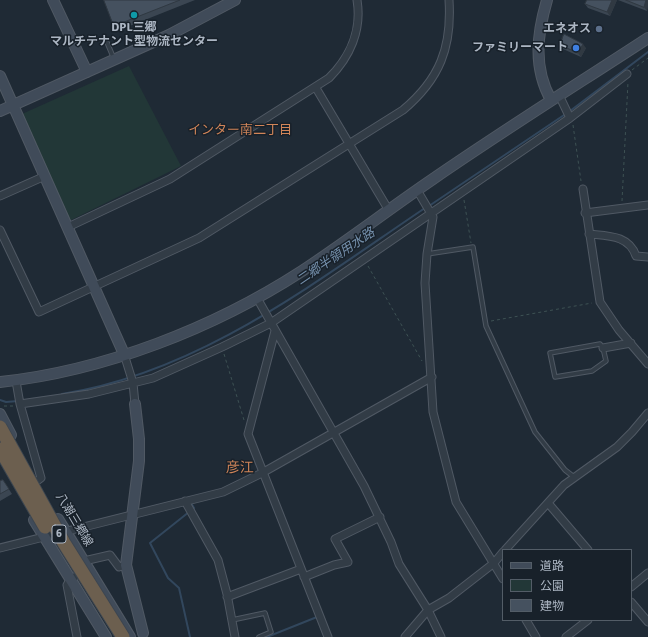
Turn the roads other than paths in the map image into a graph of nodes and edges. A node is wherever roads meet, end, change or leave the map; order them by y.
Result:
1 (53, 0) edge
2 (233, 0) edge
3 (357, 0) edge
4 (449, 0) edge
5 (546, 0) edge
6 (648, 38) edge
7 (106, 40) dead end
8 (114, 60) junction
9 (87, 72) junction
10 (627, 74) road end
11 (0, 76) edge
12 (316, 88) junction
13 (558, 100) junction
14 (14, 104) junction
15 (0, 111) edge
16 (570, 118) junction
17 (349, 144) junction
18 (44, 176) junction
19 (582, 189) road end
20 (419, 193) junction
21 (0, 196) edge
22 (648, 206) edge
23 (388, 209) junction
24 (432, 213) junction
25 (585, 213) junction
26 (68, 227) junction
27 (0, 230) edge
28 (588, 234) junction
29 (427, 254) junction
30 (648, 257) edge
31 (94, 287) junction
32 (259, 302) junction
33 (271, 323) junction
34 (275, 331) junction
35 (631, 343) junction
36 (603, 348) junction
37 (124, 354) junction
38 (648, 364) edge
39 (432, 377) junction
40 (0, 382) edge
41 (133, 383) junction
42 (17, 385) junction
43 (20, 404) junction
44 (135, 404) joint
45 (648, 413) edge
46 (0, 414) edge
47 (0, 427) edge
48 (333, 433) junction
49 (0, 449) edge
50 (0, 460) edge
51 (262, 474) junction
52 (574, 477) junction
53 (36, 480) junction
54 (18, 492) junction
55 (185, 501) junction
56 (548, 503) junction
57 (133, 514) junction
58 (380, 517) junction
59 (65, 532) junction
60 (44, 537) junction
61 (0, 548) edge
62 (506, 549) edge
63 (587, 549) edge
64 (502, 553) edge
65 (85, 563) junction
66 (494, 563) junction
67 (126, 565) junction
68 (301, 569) junction
69 (648, 573) edge
70 (304, 577) junction
71 (502, 577) edge
72 (70, 580) junction
73 (632, 586) edge
74 (227, 597) junction
75 (632, 603) edge
76 (428, 610) junction
77 (232, 620) junction
78 (527, 621) edge
79 (587, 621) edge
80 (648, 622) edge
81 (143, 635) edge
82 (77, 637) edge
83 (106, 637) edge
84 (113, 637) edge
85 (123, 637) edge
86 (130, 637) edge
87 (235, 637) edge
88 (259, 637) edge
89 (328, 637) edge
90 (405, 637) edge
91 (441, 637) edge
92 (536, 637) edge
93 (566, 637) edge

1 - 9 street
2 - 8 street
3 - 12 street
4 - 17 street
5 - 13 street
6 - 13 street
7 - 8 lane
8 - 9 street
9 - 14 street
10 - 16 street
11 - 14 street
12 - 17 street
12 - 26 street
13 - 16 street
13 - 20 street
14 - 15 street
14 - 18 street
16 - 24 street
17 - 23 street
17 - 31 street
18 - 21 street
18 - 26 street
19 - 25 street
20 - 23 street
20 - 24 street
22 - 25 street
23 - 32 street
24 - 29 street
24 - 33 street
25 - 28 street
26 - 31 street
27 - 31 street
28 - 30 street
28 - 35 street
29 - 39 street
29 - 52 lane
31 - 37 street
32 - 33 street
32 - 37 street
33 - 34 street
33 - 41 street
34 - 48 street
34 - 51 street
35 - 36 street
35 - 38 street
36 - 36 lane
37 - 41 street
37 - 42 street
39 - 48 street
39 - 66 street
40 - 42 street
41 - 43 street
41 - 44 street
42 - 43 street
43 - 53 street
44 - 57 street
45 - 52 street
46 - 53 street, 八潮三郷線
47 - 85 highway, 6, bridge
48 - 51 street
48 - 58 street
49 - 84 highway, 6, bridge
50 - 54 street
51 - 55 street
51 - 68 street
52 - 56 street
53 - 54 street
53 - 59 street, 八潮三郷線
54 - 60 street
55 - 57 street
55 - 74 street
56 - 62 street
56 - 63 street
57 - 59 street
57 - 67 street
58 - 70 street
58 - 76 street
59 - 60 street
59 - 65 street, 八潮三郷線
60 - 61 street
60 - 72 street
64 - 66 street
65 - 67 street
65 - 72 street
65 - 86 street, 八潮三郷線
66 - 71 street
66 - 76 street
67 - 81 street
68 - 70 street
68 - 74 street
69 - 73 street
70 - 89 street
72 - 82 street
72 - 83 street
74 - 77 street
75 - 80 street
76 - 90 street
76 - 91 street
77 - 87 street
77 - 88 lane
78 - 92 street
79 - 93 street

